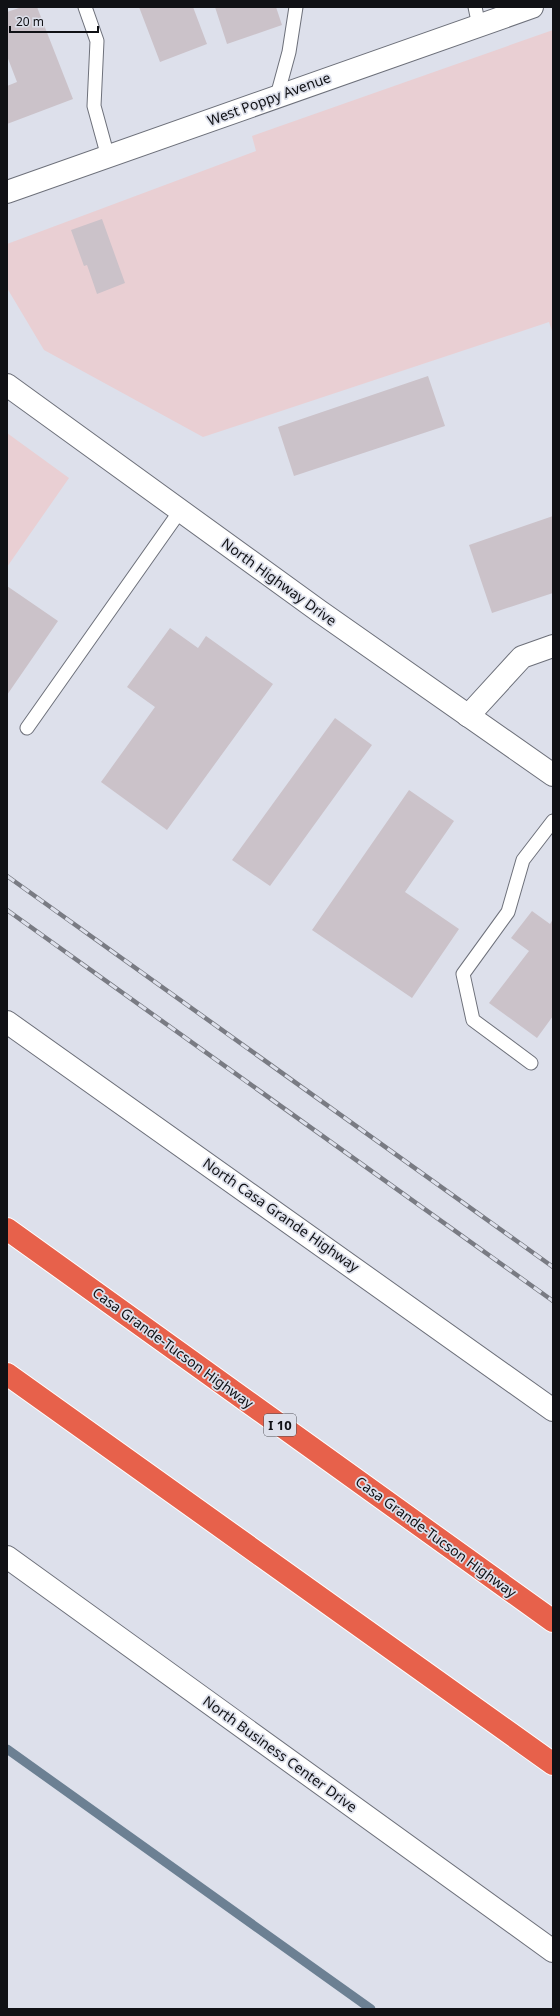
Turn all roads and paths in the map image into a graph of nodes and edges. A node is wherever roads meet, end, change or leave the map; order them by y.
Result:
1 (85, 7) edge
2 (296, 7) edge
3 (532, 7) edge
4 (477, 16) edge
5 (277, 96) junction
6 (108, 157) junction
7 (7, 192) edge
8 (7, 385) edge
9 (180, 511) junction
10 (553, 646) edge
11 (468, 716) junction
12 (27, 728) dead end
13 (553, 775) edge
14 (553, 820) edge
15 (7, 1022) edge
16 (531, 1063) dead end
17 (7, 1229) edge
18 (7, 1374) edge
19 (553, 1410) edge
20 (7, 1557) edge
21 (553, 1621) edge
22 (553, 1764) edge
23 (553, 1951) edge

1 - 6 lane
2 - 5 lane
3 - 4 street, West Poppy Avenue
4 - 5 street, West Poppy Avenue
5 - 6 street, West Poppy Avenue
6 - 7 street, West Poppy Avenue
8 - 9 street, North Highway Drive
9 - 11 street, North Highway Drive
9 - 12 lane
10 - 11 street
11 - 13 street, North Highway Drive
14 - 16 lane
15 - 19 street, North Casa Grande Highway
17 - 21 highway, Casa Grande-Tucson Highway / I 10
18 - 22 highway
20 - 23 street, North Business Center Drive

